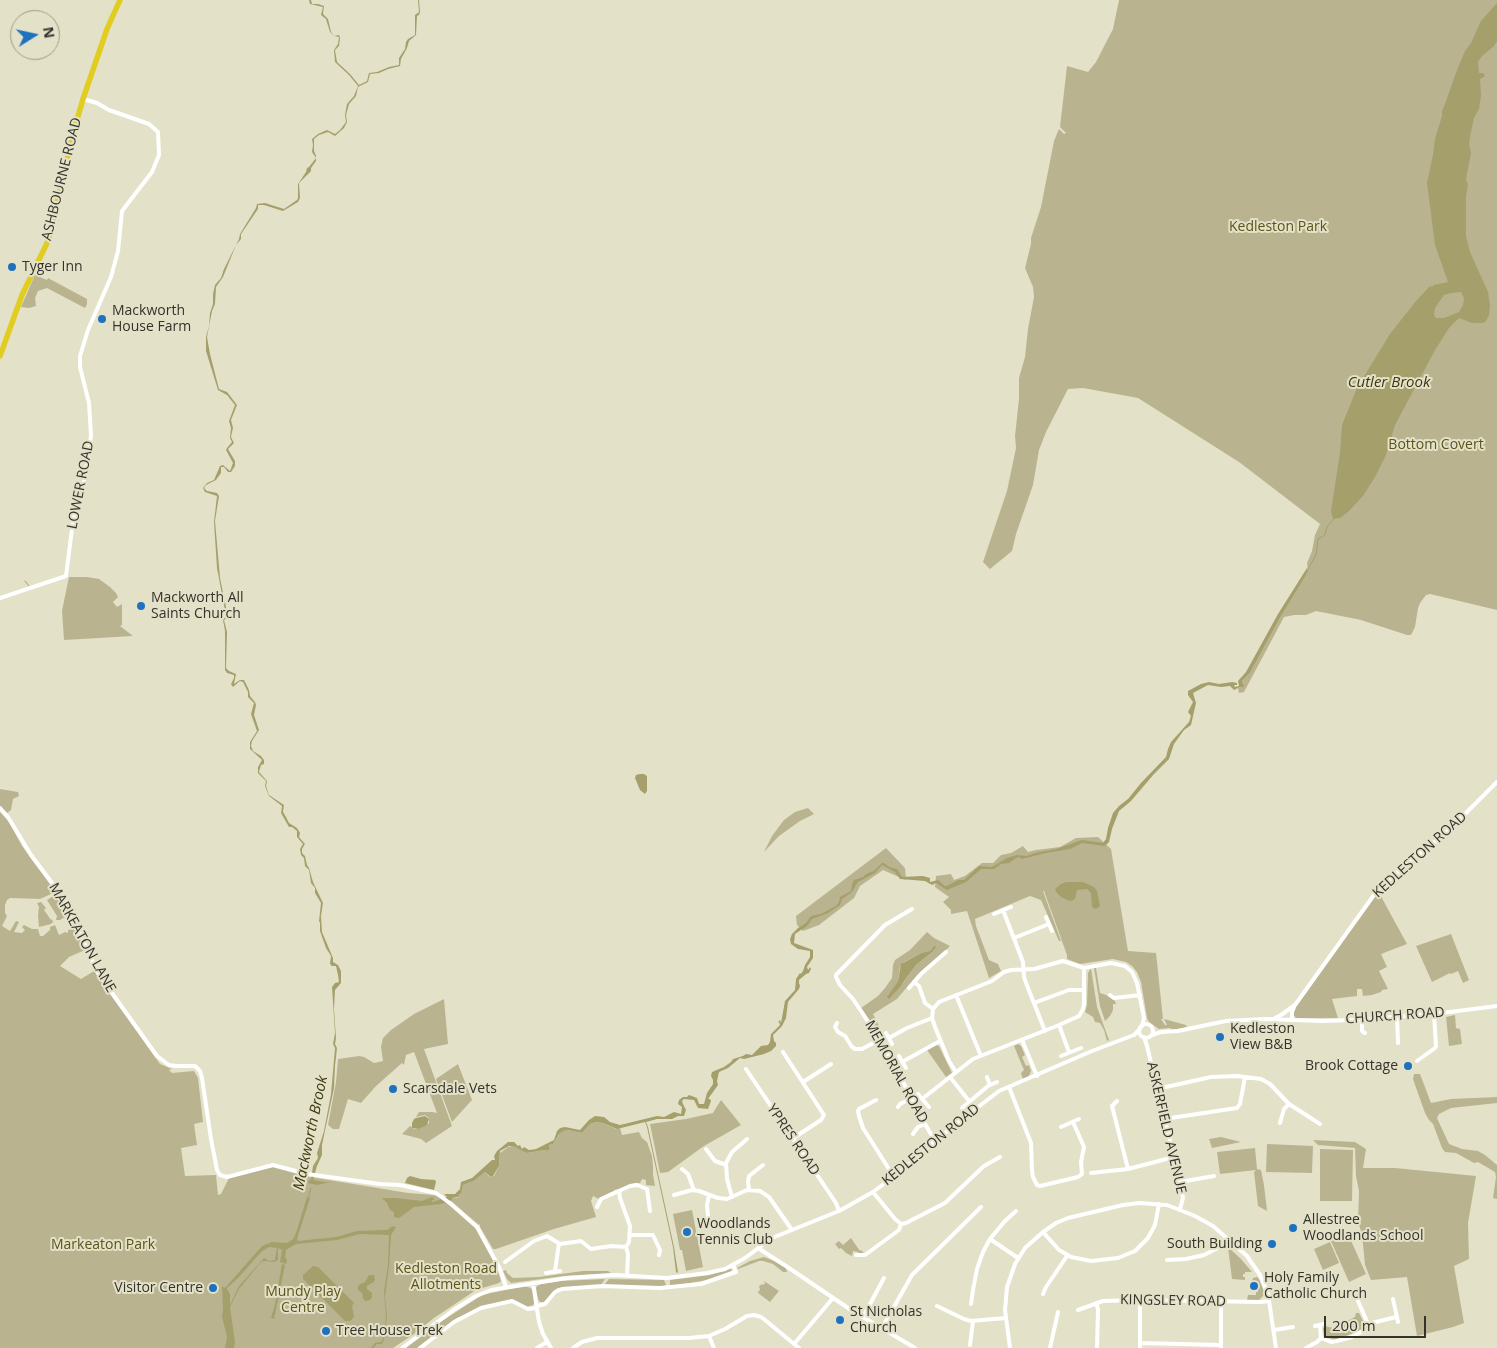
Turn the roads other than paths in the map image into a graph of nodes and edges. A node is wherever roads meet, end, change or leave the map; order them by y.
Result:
1 (120, 0) edge
2 (83, 99) junction
3 (0, 356) edge
4 (0, 598) edge
5 (1497, 782) edge
6 (0, 808) edge
7 (1011, 907) dead end
8 (912, 909) dead end
9 (1003, 910) junction
10 (994, 914) dead end
11 (1046, 917) dead end
12 (1049, 924) junction
13 (1052, 931) dead end
14 (1014, 938) junction
15 (946, 952) dead end
16 (941, 957) junction
17 (945, 962) dead end
18 (1084, 968) junction
19 (1024, 970) junction
20 (914, 982) junction
21 (909, 988) dead end
22 (1084, 990) junction
23 (956, 995) junction
24 (1140, 995) junction
25 (1110, 996) dead end
26 (1034, 1004) junction
27 (1295, 1005) junction
28 (1497, 1006) edge
29 (934, 1009) junction
30 (1288, 1010) junction
31 (1434, 1014) junction
32 (1397, 1016) junction
33 (932, 1018) junction
34 (1144, 1018) junction
35 (1270, 1019) junction
36 (1362, 1019) junction
37 (1290, 1020) junction
38 (1059, 1025) junction
39 (834, 1026) dead end
40 (1151, 1027) junction
41 (1141, 1028) junction
42 (1045, 1031) junction
43 (1160, 1032) junction
44 (886, 1033) dead end
45 (1365, 1033) dead end
46 (1134, 1035) junction
47 (1151, 1036) junction
48 (1143, 1037) junction
49 (889, 1038) junction
50 (879, 1040) junction
51 (1022, 1040) junction
52 (940, 1041) junction
53 (1398, 1043) dead end
54 (892, 1044) dead end
55 (1147, 1046) junction
56 (1080, 1048) dead end
57 (783, 1052) dead end
58 (1069, 1052) junction
59 (899, 1056) dead end
60 (981, 1056) junction
61 (1061, 1056) dead end
62 (1417, 1061) dead end
63 (902, 1062) junction
64 (832, 1064) dead end
65 (906, 1068) dead end
66 (746, 1070) dead end
67 (956, 1072) junction
68 (1036, 1076) junction
69 (987, 1077) dead end
70 (1245, 1077) junction
71 (950, 1078) junction
72 (803, 1082) junction
73 (997, 1082) dead end
74 (990, 1085) junction
75 (1009, 1087) junction
76 (1157, 1089) junction
77 (918, 1094) dead end
78 (912, 1098) junction
79 (922, 1099) junction
80 (876, 1100) dead end
81 (1117, 1101) dead end
82 (969, 1102) junction
83 (1289, 1104) junction
84 (1107, 1106) dead end
85 (1112, 1106) junction
86 (898, 1107) dead end
87 (929, 1107) dead end
88 (962, 1108) dead end
89 (1079, 1119) dead end
90 (1164, 1119) junction
91 (1073, 1122) junction
92 (1280, 1123) dead end
93 (925, 1124) junction
94 (1320, 1124) dead end
95 (1061, 1127) dead end
96 (912, 1134) dead end
97 (739, 1138) dead end
98 (747, 1138) dead end
99 (792, 1139) junction
100 (935, 1141) junction
101 (742, 1142) junction
102 (706, 1149) dead end
103 (1000, 1157) dead end
104 (1174, 1157) junction
105 (987, 1164) junction
106 (726, 1165) junction
107 (763, 1165) dead end
108 (1128, 1168) junction
109 (682, 1169) dead end
110 (990, 1170) dead end
111 (1091, 1173) dead end
112 (894, 1177) junction
113 (1212, 1177) dead end
114 (1180, 1182) junction
115 (694, 1190) junction
116 (749, 1190) junction
117 (619, 1191) junction
118 (873, 1192) junction
119 (674, 1195) dead end
120 (709, 1195) junction
121 (732, 1197) junction
122 (1159, 1204) junction
123 (597, 1207) dead end
124 (981, 1207) dead end
125 (1180, 1209) junction
126 (650, 1211) dead end
127 (839, 1211) junction
128 (1016, 1211) dead end
129 (711, 1224) dead end
130 (901, 1224) junction
131 (792, 1230) junction
132 (1043, 1232) junction
133 (630, 1236) junction
134 (1226, 1238) junction
135 (990, 1239) junction
136 (559, 1244) junction
137 (626, 1248) junction
138 (758, 1248) junction
139 (659, 1255) dead end
140 (856, 1255) dead end
141 (1067, 1256) junction
142 (1018, 1258) junction
143 (1166, 1260) dead end
144 (505, 1262) dead end
145 (733, 1265) junction
146 (546, 1273) dead end
147 (627, 1276) junction
148 (667, 1278) junction
149 (884, 1278) dead end
150 (533, 1282) junction
151 (506, 1287) junction
152 (668, 1288) junction
153 (1045, 1292) dead end
154 (833, 1298) junction
155 (1140, 1300) junction
156 (1393, 1300) dead end
157 (1269, 1301) junction
158 (1358, 1301) dead end
159 (1221, 1302) junction
160 (1096, 1303) junction
161 (971, 1304) dead end
162 (537, 1307) junction
163 (938, 1308) dead end
164 (1361, 1308) junction
165 (1078, 1310) dead end
166 (1355, 1310) dead end
167 (1058, 1312) dead end
168 (863, 1317) junction
169 (1006, 1318) junction
170 (973, 1321) junction
171 (1368, 1324) junction
172 (1319, 1325) dead end
173 (1293, 1327) dead end
174 (882, 1328) junction
175 (1274, 1330) junction
176 (709, 1336) junction
177 (1320, 1338) junction
178 (547, 1342) junction
179 (794, 1344) junction
180 (970, 1345) dead end
181 (1140, 1346) edge
182 (1221, 1346) edge
183 (402, 1348) edge
184 (420, 1348) edge
185 (537, 1348) edge
186 (551, 1348) edge
187 (573, 1348) edge
188 (714, 1348) edge
189 (799, 1348) edge
190 (915, 1348) edge
191 (1010, 1348) edge
192 (1050, 1348) edge
193 (1097, 1348) edge
194 (1276, 1348) edge
195 (1306, 1348) edge

1 - 2 highway, ASHBOURNE ROAD
2 - 3 highway, ASHBOURNE ROAD
2 - 4 street, LOWER ROAD
5 - 27 street, KEDLESTON ROAD
6 - 151 street, MARKEATON LANE
7 - 9 street
8 - 50 street, MEMORIAL ROAD
9 - 10 street
9 - 14 street
11 - 12 street
12 - 13 street
12 - 14 street
14 - 19 street
15 - 16 street
16 - 17 street
16 - 20 street
18 - 19 street
18 - 22 street
18 - 24 street
19 - 23 street
19 - 26 street
20 - 21 street
20 - 29 street
22 - 26 street
22 - 38 street
23 - 29 street
23 - 60 street
24 - 25 street
24 - 34 street
26 - 42 street
27 - 30 street, KEDLESTON ROAD
27 - 37 street, KEDLESTON ROAD
28 - 31 street, CHURCH ROAD
29 - 33 street
30 - 35 street, KEDLESTON ROAD
30 - 37 street
31 - 32 street, CHURCH ROAD
31 - 62 street
32 - 36 street, CHURCH ROAD
32 - 53 street
33 - 49 street
33 - 52 street
34 - 40 street
34 - 41 street
35 - 37 street, KEDLESTON ROAD
35 - 43 street, KEDLESTON ROAD
36 - 37 street, CHURCH ROAD
36 - 45 street
38 - 42 street
38 - 58 street
39 - 50 street
40 - 41 street
40 - 43 street
40 - 47 street, ASKERFIELD AVENUE
41 - 46 street, KEDLESTON ROAD
41 - 48 street, ASKERFIELD AVENUE
42 - 51 street
43 - 47 street, KEDLESTON ROAD
44 - 49 street
46 - 48 street, KEDLESTON ROAD
46 - 68 street, KEDLESTON ROAD
47 - 48 street, KEDLESTON ROAD
47 - 55 street, ASKERFIELD AVENUE
48 - 55 street, ASKERFIELD AVENUE
49 - 54 street
50 - 78 street, MEMORIAL ROAD
51 - 60 street
51 - 68 street
52 - 63 street
52 - 67 street
55 - 76 street, ASKERFIELD AVENUE
56 - 58 street
57 - 72 street
58 - 61 street
59 - 63 street
60 - 67 street
63 - 65 street
64 - 72 street
66 - 99 street, YPRES ROAD
67 - 71 street
68 - 75 street, KEDLESTON ROAD
69 - 74 street
70 - 76 street
70 - 83 street
70 - 90 street
71 - 79 street
71 - 82 street
72 - 99 street
73 - 74 street
74 - 82 street
75 - 91 street
75 - 100 street, KEDLESTON ROAD
76 - 90 street, ASKERFIELD AVENUE
77 - 79 street
78 - 86 street
78 - 93 street, MEMORIAL ROAD
79 - 87 street
80 - 112 street
81 - 85 street
82 - 88 street
83 - 92 street
83 - 94 street
84 - 85 street
85 - 108 street
89 - 91 street
90 - 104 street, ASKERFIELD AVENUE
91 - 95 street
93 - 96 street
93 - 100 street, MEMORIAL ROAD
97 - 101 street
98 - 101 street
99 - 127 street, YPRES ROAD
100 - 112 street, KEDLESTON ROAD
101 - 106 street
102 - 106 street
103 - 105 street
104 - 108 street
104 - 114 street, ASKERFIELD AVENUE
105 - 110 street
105 - 130 street
106 - 121 street
107 - 116 street
108 - 111 street
109 - 115 street
112 - 118 street, KEDLESTON ROAD
113 - 114 street
114 - 125 street, ASKERFIELD AVENUE
115 - 119 street
115 - 120 street
116 - 121 street
116 - 131 street
117 - 123 street
117 - 126 street
117 - 133 street
118 - 127 street, KEDLESTON ROAD
118 - 130 street
120 - 121 street
120 - 129 street
122 - 125 street
122 - 132 street
122 - 141 street
124 - 174 street
125 - 134 street
127 - 131 street, KEDLESTON ROAD
128 - 135 street
130 - 140 street
131 - 138 street, KEDLESTON ROAD
132 - 141 street
132 - 142 street
133 - 137 street
133 - 139 street
134 - 143 street
134 - 157 street
135 - 142 street
135 - 161 street
136 - 137 street
136 - 144 street
136 - 146 street
137 - 147 street
138 - 145 street, KEDLESTON ROAD
138 - 154 street
141 - 153 street
142 - 169 street
145 - 148 street, KEDLESTON ROAD
145 - 152 street, KEDLESTON ROAD
147 - 148 street, KEDLESTON ROAD
147 - 150 street, KEDLESTON ROAD
148 - 152 street
149 - 168 street
150 - 151 street, KEDLESTON ROAD
150 - 162 street
151 - 183 street, KEDLESTON ROAD
152 - 162 street, KEDLESTON ROAD
154 - 168 street
154 - 179 street
155 - 159 street, KINGSLEY ROAD
155 - 160 street, KINGSLEY ROAD
155 - 181 street
156 - 171 street
157 - 159 street, KINGSLEY ROAD
157 - 175 street
158 - 164 street
159 - 182 street
160 - 165 street, KINGSLEY ROAD
160 - 193 street
162 - 178 street
162 - 184 street
163 - 170 street
164 - 166 street
164 - 171 street
167 - 192 street
168 - 174 street
169 - 170 street
169 - 191 street
170 - 180 street
171 - 177 street
172 - 177 street
173 - 175 street
174 - 190 street
175 - 194 street
176 - 179 street
176 - 187 street
176 - 188 street
177 - 195 street
178 - 185 street
178 - 186 street
179 - 189 street
181 - 182 street

